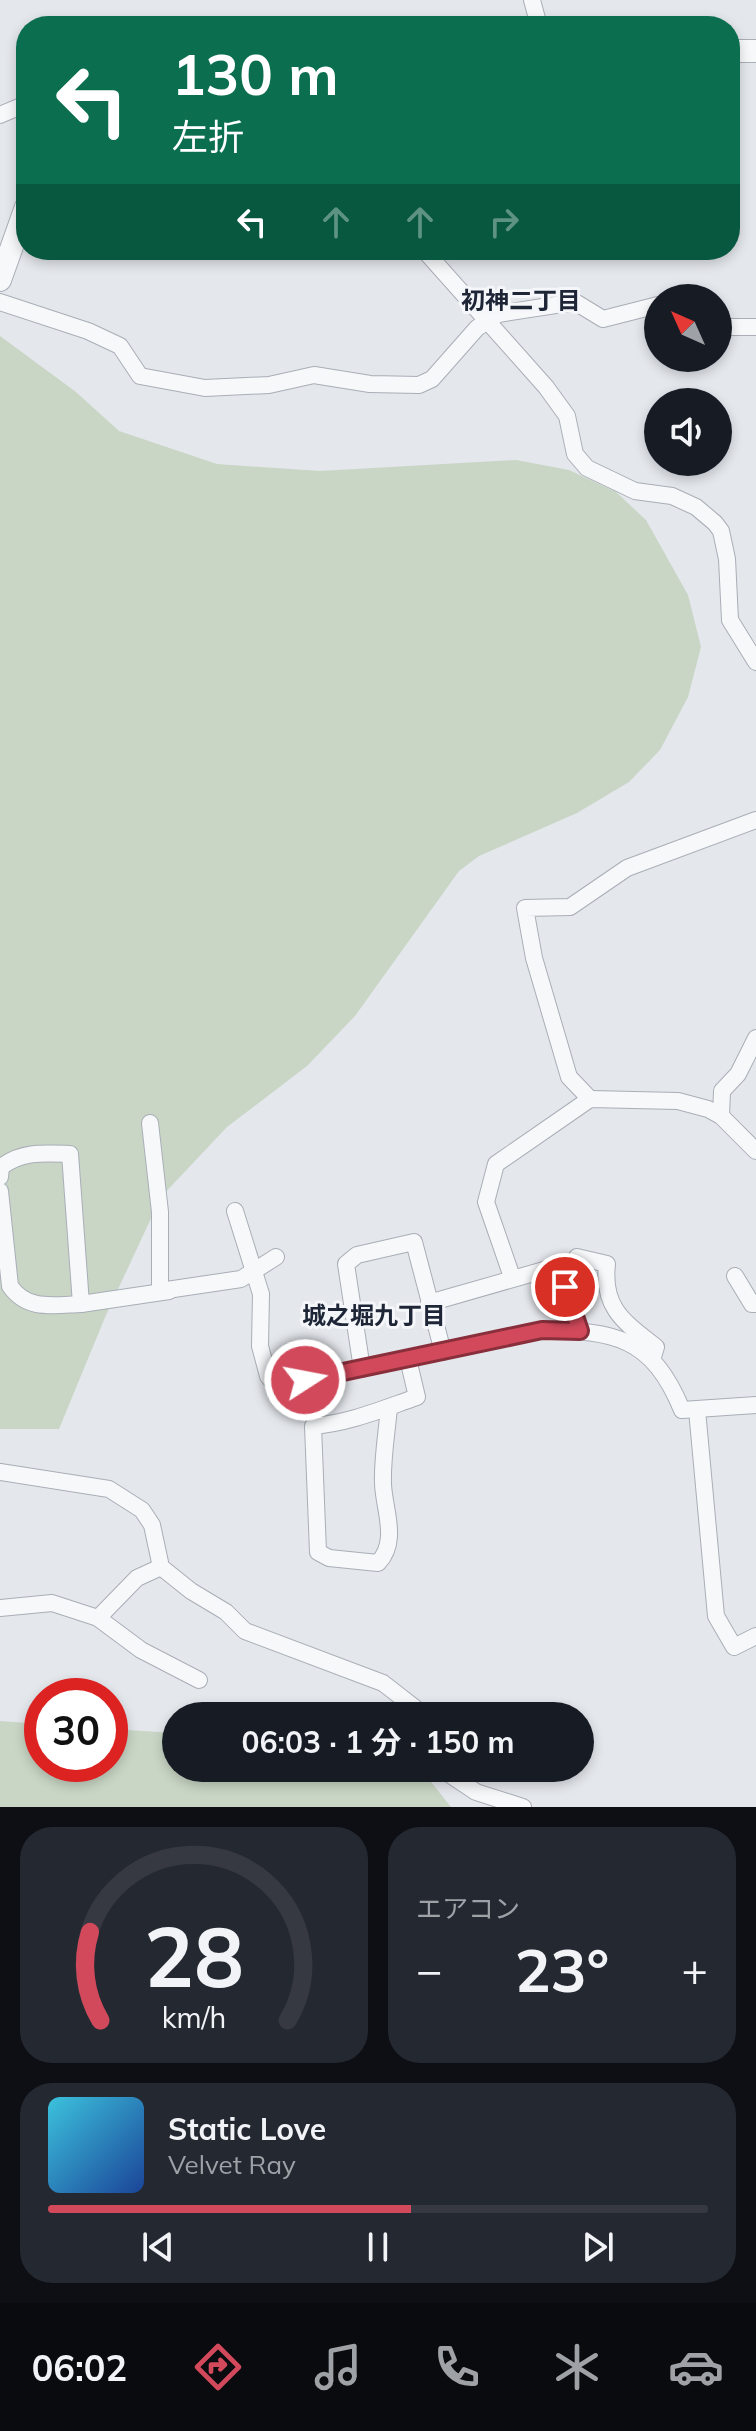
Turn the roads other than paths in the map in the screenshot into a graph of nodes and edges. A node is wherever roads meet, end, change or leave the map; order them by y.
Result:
1 (16, 235) edge
2 (433, 260) edge
3 (0, 280) edge
4 (0, 302) edge
5 (644, 309) edge
6 (488, 320) junction
7 (732, 327) edge
8 (756, 327) edge
9 (756, 662) edge
10 (756, 820) edge
11 (756, 1038) edge
12 (590, 1099) junction
13 (721, 1116) junction
14 (150, 1123) dead end
15 (756, 1151) edge
16 (0, 1177) edge
17 (0, 1191) edge
18 (235, 1211) dead end
19 (276, 1257) dead end
20 (577, 1257) dead end
21 (252, 1271) junction
22 (735, 1276) dead end
23 (512, 1277) junction
24 (160, 1291) junction
25 (429, 1303) junction
26 (81, 1304) junction
27 (756, 1304) edge
28 (580, 1331) junction
29 (443, 1352) junction
30 (653, 1357) junction
31 (408, 1359) junction
32 (362, 1369) junction
33 (756, 1405) edge
34 (389, 1407) junction
35 (697, 1410) junction
36 (0, 1472) edge
37 (161, 1567) junction
38 (0, 1608) edge
39 (98, 1618) junction
40 (756, 1636) edge
41 (199, 1680) dead end
42 (409, 1702) edge
43 (461, 1782) edge
44 (523, 1807) edge

1 - 3 street
2 - 6 street
4 - 6 street
5 - 6 street
6 - 9 street
7 - 8 street
10 - 12 street
11 - 13 street
12 - 13 street
12 - 23 street
13 - 15 street
14 - 24 street
16 - 26 street
17 - 26 street
18 - 21 street
19 - 21 street
20 - 30 street
21 - 24 street
21 - 32 street
22 - 27 street
23 - 25 street
23 - 28 street
24 - 26 street
25 - 29 street
25 - 32 street
28 - 29 street
28 - 30 street
29 - 31 street
30 - 35 street
31 - 32 street
31 - 34 street
33 - 35 street
34 - 34 street
35 - 40 street
36 - 37 street
37 - 39 street
37 - 42 street
38 - 39 street
39 - 41 street
43 - 44 street

